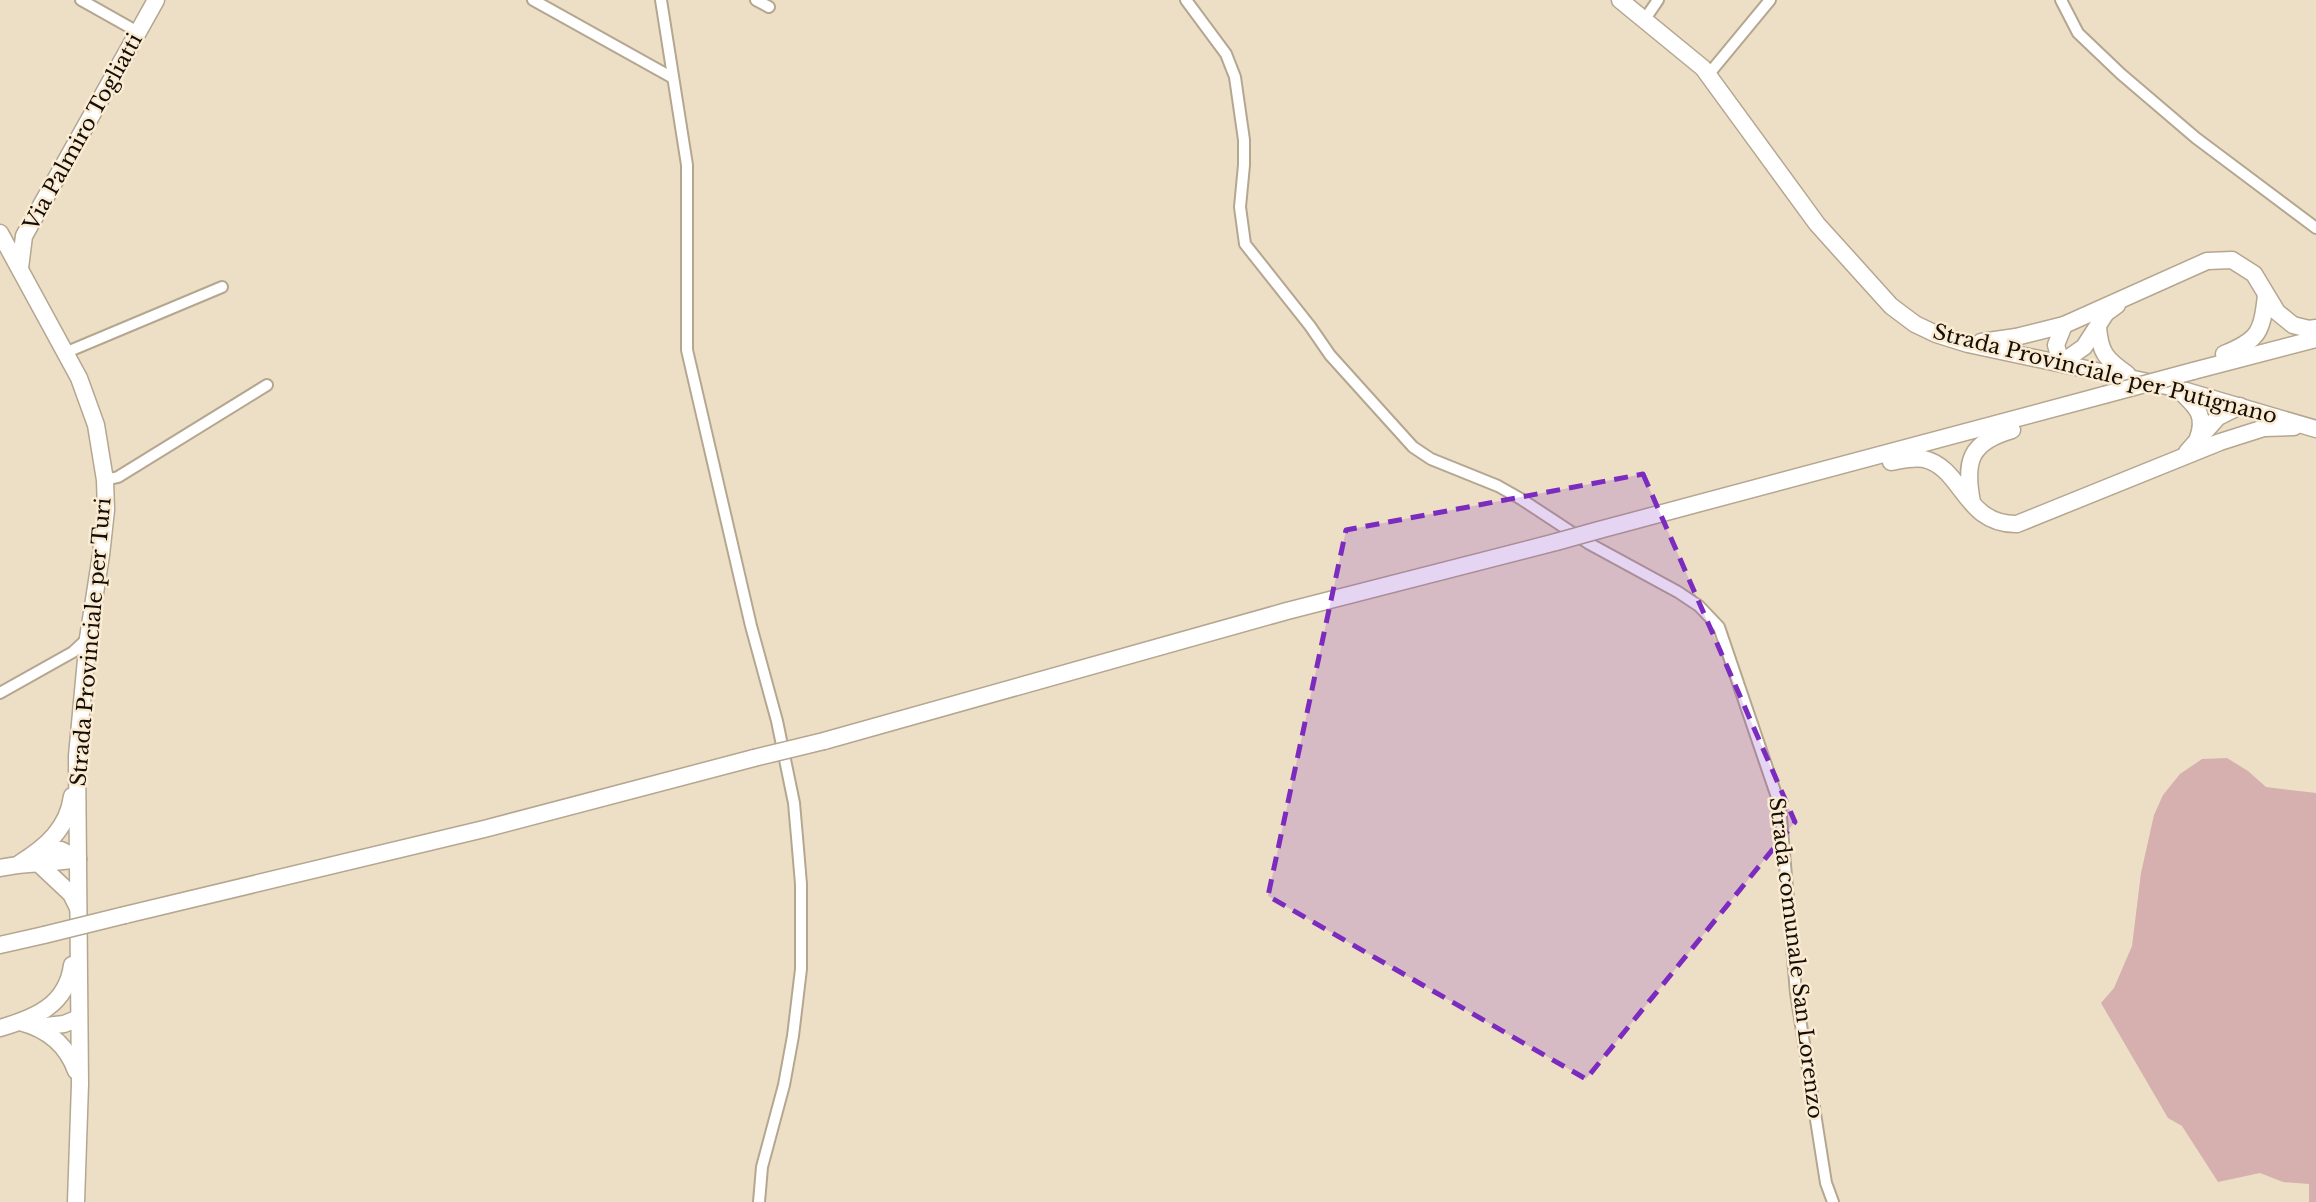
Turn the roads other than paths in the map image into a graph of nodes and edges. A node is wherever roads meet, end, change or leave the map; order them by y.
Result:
1 (81, 0) edge
2 (156, 0) edge
3 (533, 0) edge
4 (662, 0) edge
5 (756, 0) edge
6 (1186, 0) edge
7 (1620, 0) edge
8 (1658, 0) edge
9 (1770, 0) edge
10 (2061, 0) edge
11 (769, 7) dead end
12 (1645, 19) junction
13 (138, 32) junction
14 (1708, 75) junction
15 (673, 78) junction
16 (2316, 228) edge
17 (0, 232) edge
18 (24, 236) junction
19 (20, 268) junction
20 (222, 287) dead end
21 (2266, 295) junction
22 (2123, 299) junction
23 (2064, 324) junction
24 (2098, 327) junction
25 (2316, 328) edge
26 (2316, 340) edge
27 (1968, 344) junction
28 (67, 352) junction
29 (2061, 363) junction
30 (2195, 370) junction
31 (2132, 377) junction
32 (267, 384) dead end
33 (2176, 388) junction
34 (2240, 406) junction
35 (2052, 410) junction
36 (2311, 428) edge
37 (2197, 441) junction
38 (2220, 442) junction
39 (2183, 456) junction
40 (1854, 462) junction
41 (105, 480) junction
42 (1973, 504) junction
43 (88, 638) junction
44 (0, 693) edge
45 (77, 756) junction
46 (39, 857) junction
47 (78, 859) junction
48 (0, 868) edge
49 (79, 915) junction
50 (0, 945) edge
51 (79, 1018) junction
52 (39, 1019) junction
53 (0, 1028) edge
54 (80, 1084) junction
55 (76, 1202) edge
56 (759, 1202) edge
57 (1833, 1202) edge

1 - 13 street
2 - 13 main road, Via Palmiro Togliatti
3 - 15 street
4 - 15 street
5 - 11 street
6 - 57 street, Strada comunale San Lorenzo
7 - 12 main road, Strada Provinciale per Putignano
8 - 12 street
9 - 14 street
10 - 16 street
12 - 14 main road, Strada Provinciale per Putignano
13 - 18 main road, Via Palmiro Togliatti
14 - 27 main road, Strada Provinciale per Putignano
15 - 56 street
17 - 18 main road
17 - 19 main road, Strada Provinciale per Turi
18 - 19 main road, Via Palmiro Togliatti
19 - 28 main road, Strada Provinciale per Turi
20 - 28 street
21 - 22 main road
21 - 25 main road
21 - 30 main road
22 - 23 main road
22 - 24 main road
23 - 27 main road
23 - 29 main road
24 - 29 main road
24 - 31 main road
26 - 30 main road
27 - 29 main road, Strada Provinciale per Putignano
28 - 41 main road, Strada Provinciale per Turi
29 - 31 main road, Strada Provinciale per Putignano
30 - 35 main road, bridge
31 - 33 main road, Strada Provinciale per Putignano
32 - 41 street
33 - 34 main road, Strada Provinciale per Putignano
33 - 37 main road
34 - 36 main road, Strada Provinciale per Putignano
34 - 37 main road
34 - 38 main road
35 - 40 main road
35 - 42 main road
36 - 38 main road
37 - 39 main road
38 - 39 main road
39 - 42 main road
40 - 42 main road
40 - 50 main road, bridge
41 - 43 main road, Strada Provinciale per Turi
43 - 44 street
43 - 45 main road, Strada Provinciale per Turi
45 - 46 main road
45 - 47 main road, Strada Provinciale per Turi
46 - 47 main road
46 - 48 main road
46 - 49 main road
47 - 49 main road, Strada Provinciale per Turi
49 - 51 main road, Strada Provinciale per Turi
49 - 52 main road
51 - 52 main road
51 - 54 main road, Strada Provinciale per Turi
52 - 53 main road
52 - 54 main road
54 - 55 main road, Strada Provinciale per Turi

